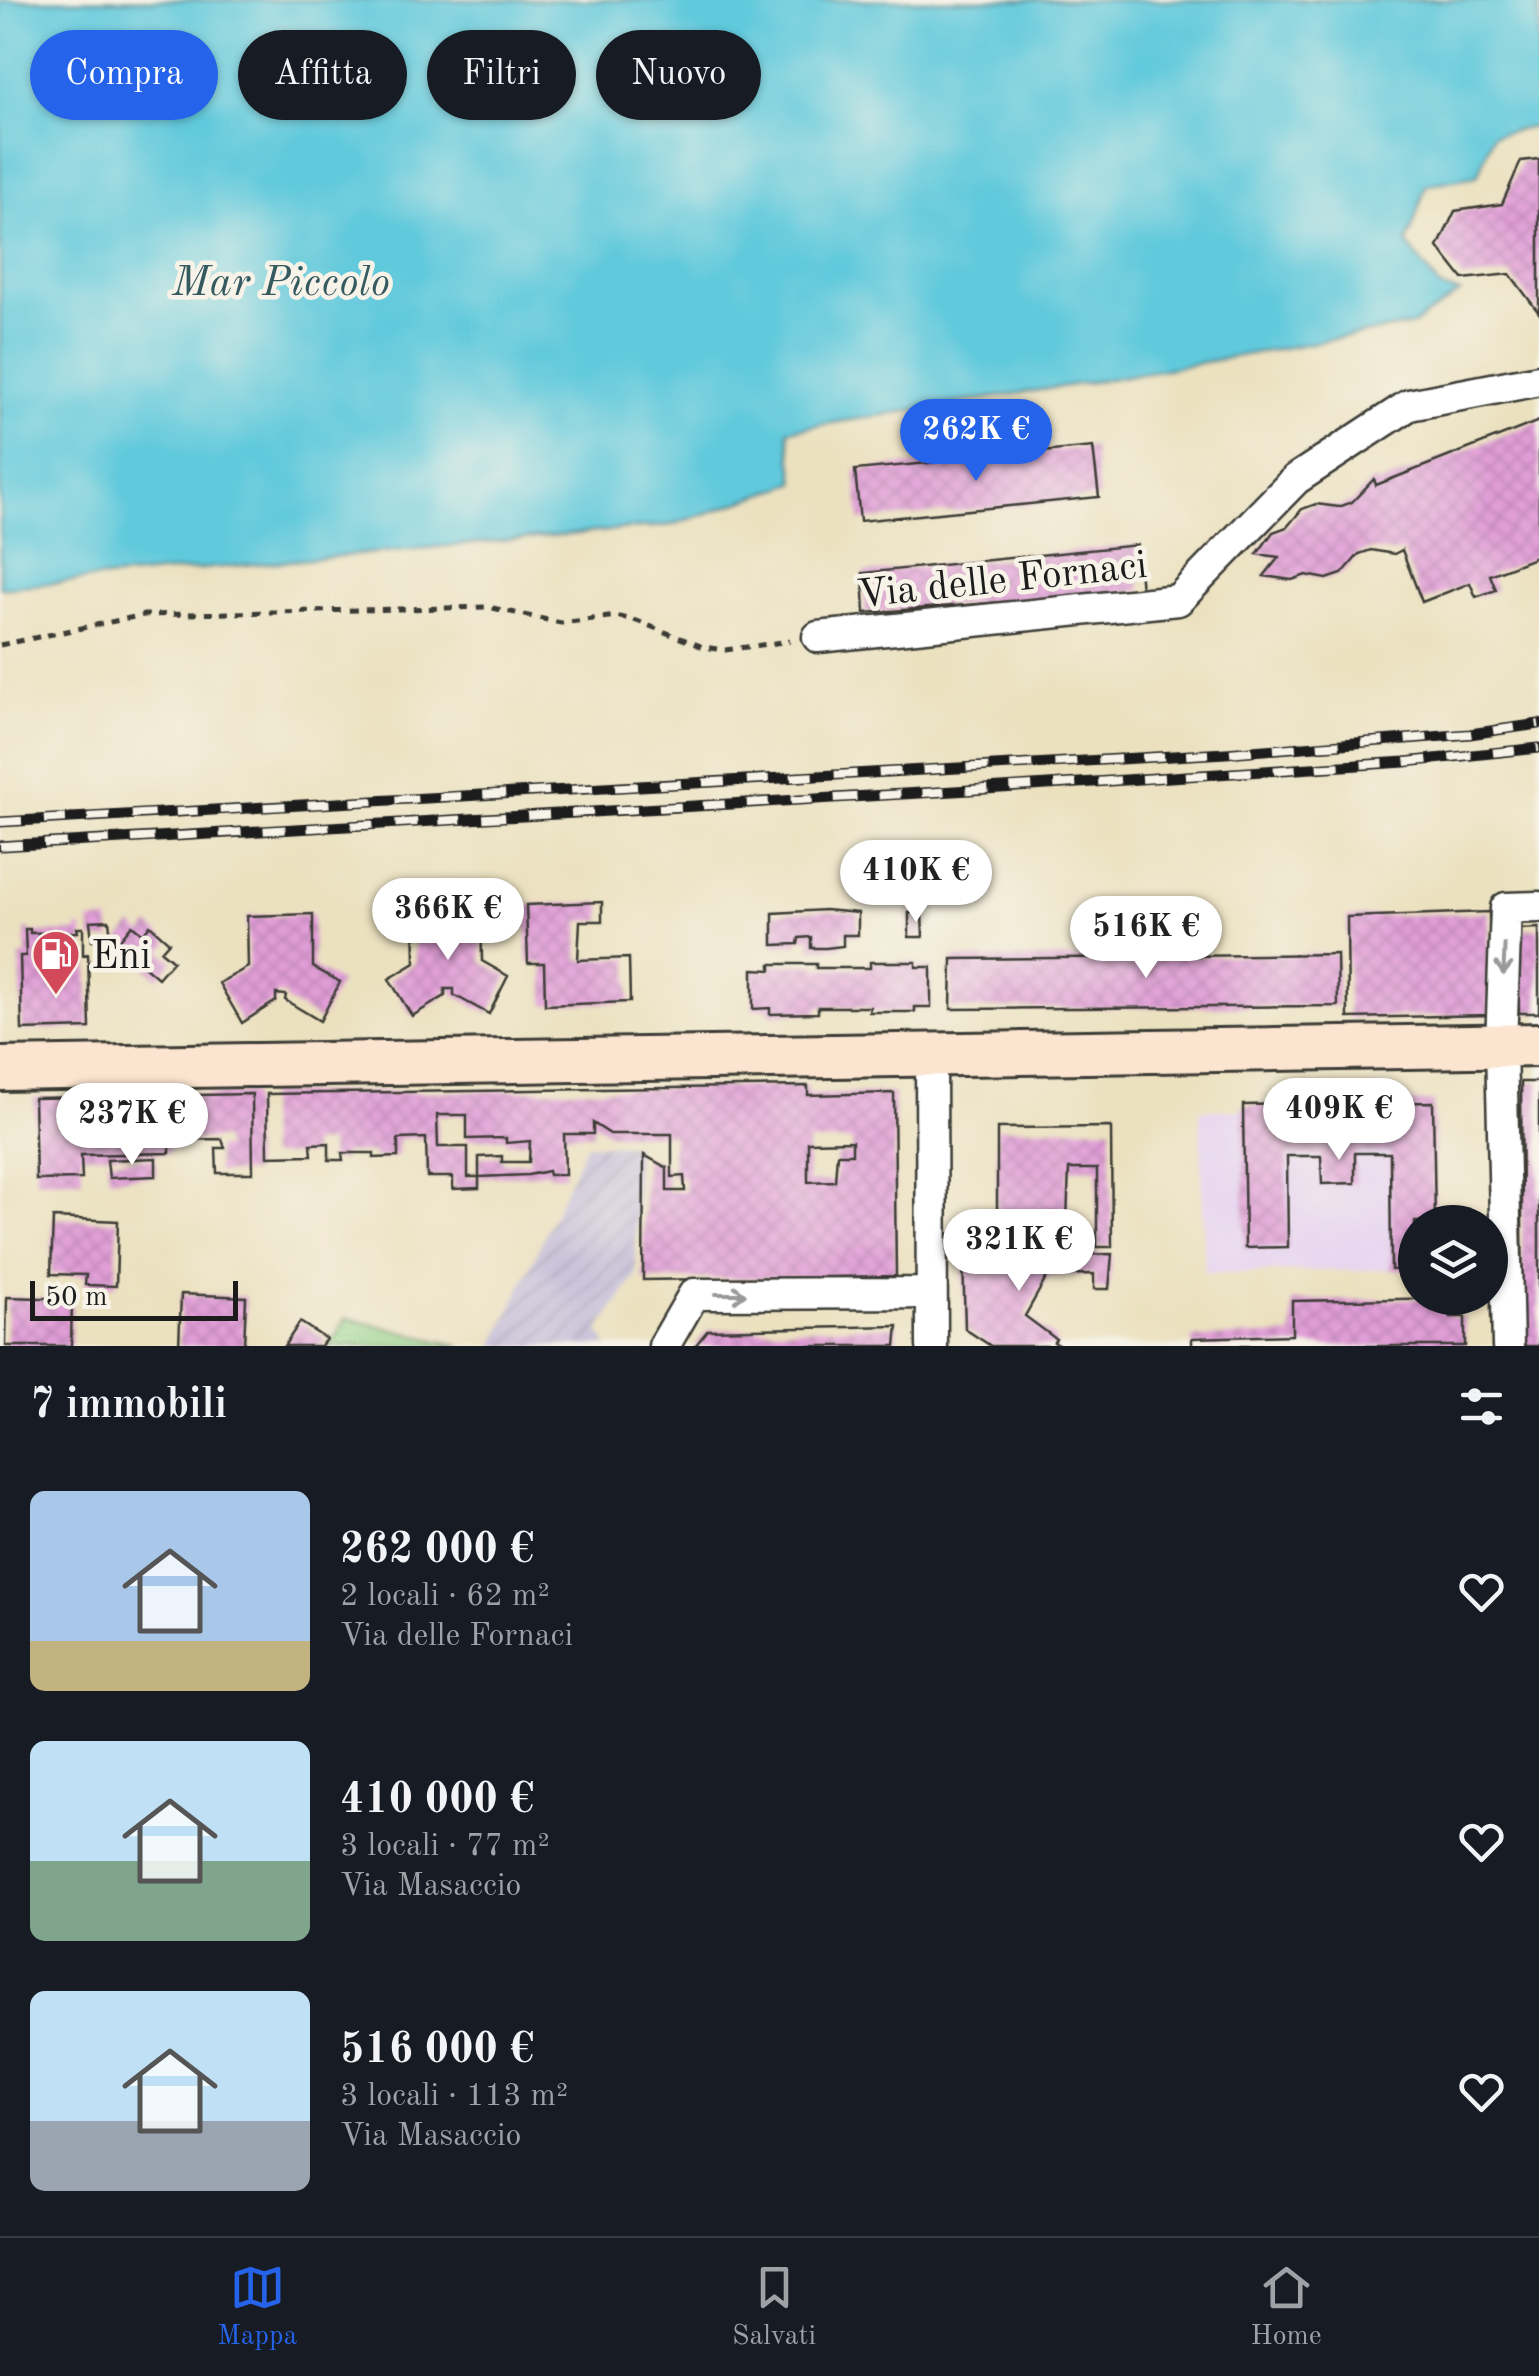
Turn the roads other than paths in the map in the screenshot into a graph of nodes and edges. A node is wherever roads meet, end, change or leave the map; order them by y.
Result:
1 (1539, 380) edge
2 (818, 637) road end
3 (1539, 907) edge
4 (1520, 1045) edge
5 (931, 1053) junction
6 (0, 1069) edge
7 (930, 1294) junction
8 (940, 1341) edge
9 (664, 1346) edge
10 (1508, 1346) edge

1 - 2 street, Via delle Fornaci
3 -> 4 street
4 - 5 main road
4 - 10 street
5 - 6 main road
5 - 7 street
7 - 8 street
9 -> 7 street

